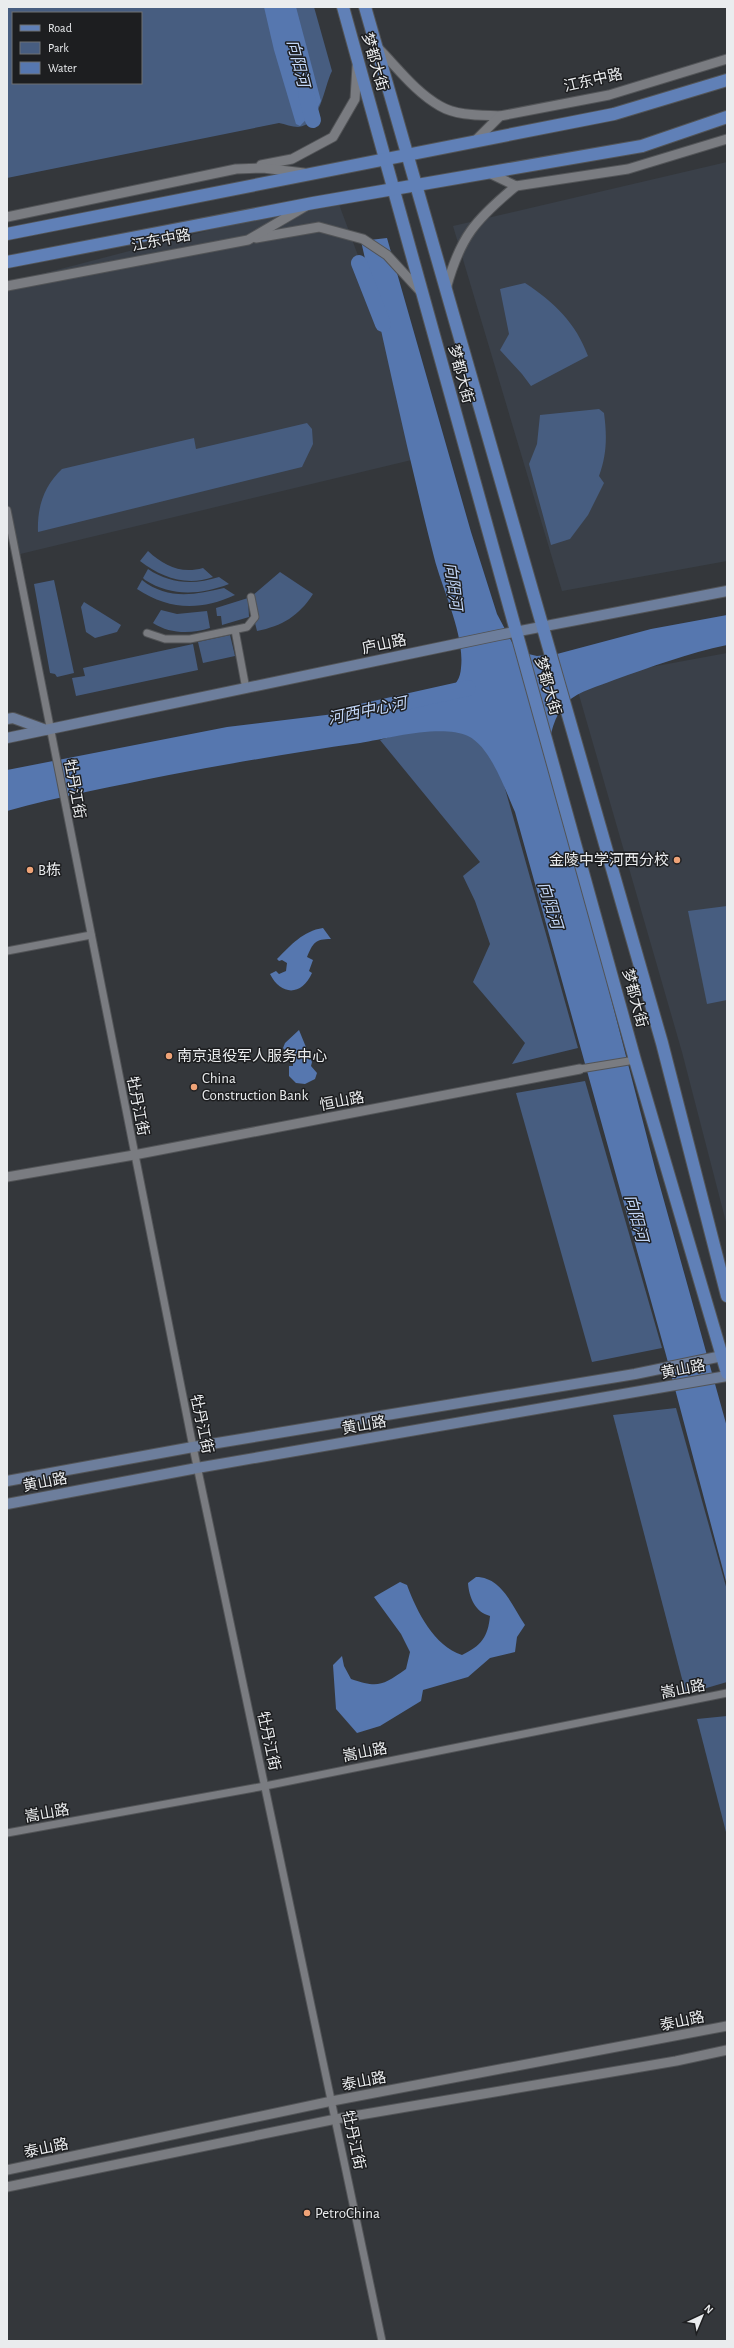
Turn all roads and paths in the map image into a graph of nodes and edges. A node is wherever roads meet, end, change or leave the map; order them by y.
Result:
1 (343, 7) edge
2 (365, 7) edge
3 (375, 45) junction
4 (358, 59) junction
5 (727, 59) edge
6 (727, 80) edge
7 (500, 116) junction
8 (727, 117) edge
9 (727, 138) edge
10 (474, 142) junction
11 (408, 154) junction
12 (386, 159) junction
13 (236, 169) junction
14 (487, 172) junction
15 (311, 174) junction
16 (418, 184) junction
17 (516, 186) junction
18 (393, 188) junction
19 (313, 202) junction
20 (7, 217) edge
21 (7, 234) edge
22 (248, 240) junction
23 (7, 262) edge
24 (7, 286) edge
25 (446, 291) junction
26 (422, 294) junction
27 (7, 510) edge
28 (727, 591) edge
29 (251, 597) dead end
30 (543, 627) junction
31 (235, 630) junction
32 (147, 633) dead end
33 (518, 638) junction
34 (246, 689) junction
35 (7, 720) edge
36 (50, 730) junction
37 (7, 738) edge
38 (91, 935) junction
39 (7, 950) edge
40 (635, 1060) junction
41 (580, 1069) joint
42 (134, 1155) junction
43 (7, 1177) edge
44 (727, 1296) edge
45 (724, 1355) edge
46 (727, 1373) edge
47 (727, 1376) edge
48 (193, 1447) junction
49 (198, 1468) junction
50 (7, 1482) edge
51 (7, 1504) edge
52 (727, 1693) edge
53 (265, 1786) junction
54 (7, 1833) edge
55 (727, 2026) edge
56 (727, 2050) edge
57 (332, 2101) junction
58 (336, 2118) junction
59 (7, 2170) edge
60 (7, 2187) edge
61 (382, 2341) edge

1 - 4 main road, 梦都大街
2 - 3 main road, 梦都大街
3 - 7 street, 江东中路
3 - 11 main road, 梦都大街
4 - 12 main road, 梦都大街
4 - 13 street
5 - 7 street, 江东中路
6 - 10 main road
7 - 10 street
8 - 14 main road, 江东中路
9 - 17 street
10 - 11 main road
11 - 12 main road
11 - 16 main road, 梦都大街
12 - 15 main road
12 - 18 main road, 梦都大街
13 - 15 street
13 - 20 street
14 - 16 main road, 江东中路
14 - 17 street
15 - 21 main road
16 - 18 main road, 江东中路
16 - 25 main road, 梦都大街
17 - 25 street
18 - 19 main road, 江东中路
18 - 26 main road, 梦都大街
19 - 22 street, 江东中路
19 - 23 main road, 江东中路
22 - 24 street, 江东中路
22 - 26 street
25 - 30 main road, 梦都大街
26 - 33 main road, 梦都大街
27 - 36 street, 牡丹江街
28 - 30 main road, 庐山路
29 - 31 street
30 - 33 main road, 庐山路
30 - 44 main road, 梦都大街
31 - 32 street
31 - 34 street
33 - 34 main road, 庐山路
33 - 40 main road, 梦都大街
34 - 36 main road, 庐山路
35 - 36 main road
36 - 37 main road, 庐山路
36 - 38 street, 牡丹江街
38 - 39 street
38 - 42 street, 牡丹江街
40 - 41 street, 恒山路
40 - 45 main road, 梦都大街
41 - 42 street, 恒山路
42 - 43 street, 恒山路
42 - 48 street, 牡丹江街
45 - 46 main road, 梦都大街
45 - 48 main road, 黄山路
47 - 49 main road, 黄山路
48 - 49 street, 牡丹江街
48 - 50 main road, 黄山路
49 - 51 main road, 黄山路
49 - 53 street, 牡丹江街
52 - 53 street, 嵩山路
53 - 54 street, 嵩山路
53 - 57 street, 牡丹江街
55 - 57 street, 泰山路
56 - 58 street, 泰山路
57 - 58 street, 牡丹江街
57 - 59 street, 泰山路
58 - 60 street, 泰山路
58 - 61 street, 牡丹江街

